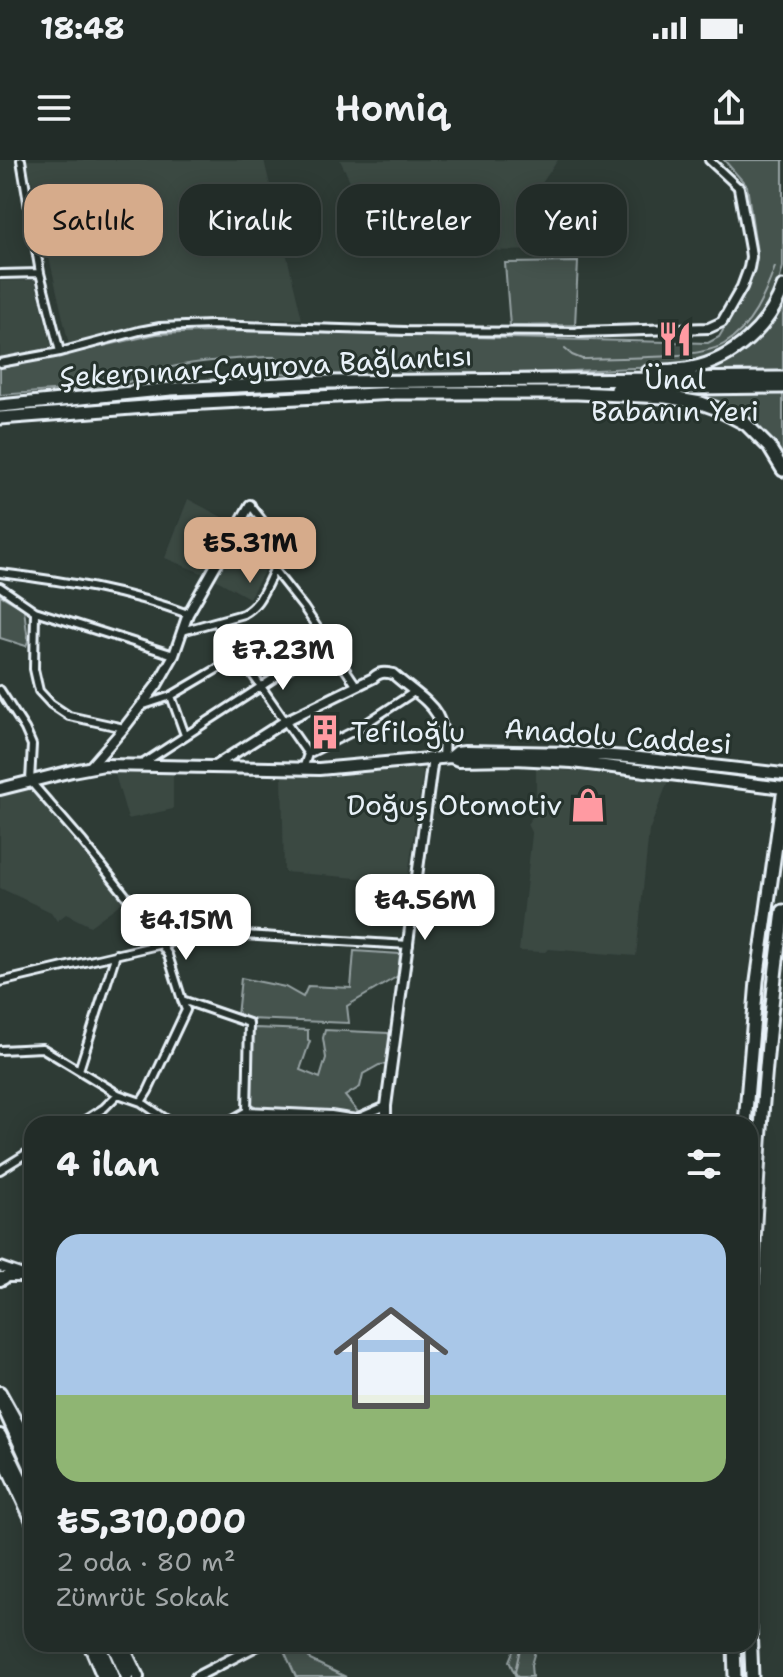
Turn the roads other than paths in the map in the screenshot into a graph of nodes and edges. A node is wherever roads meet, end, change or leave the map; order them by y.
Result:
1 (21, 160) edge
2 (709, 160) edge
3 (739, 188) joint
4 (40, 273) junction
5 (0, 274) edge
6 (783, 287) edge
7 (579, 332) joint
8 (60, 352) junction
9 (0, 363) edge
10 (783, 378) edge
11 (535, 379) junction
12 (783, 387) edge
13 (465, 393) junction
14 (0, 406) edge
15 (0, 418) edge
16 (783, 470) edge
17 (250, 505) joint
18 (274, 570) junction
19 (0, 573) edge
20 (0, 587) edge
21 (35, 611) junction
22 (188, 614) junction
23 (216, 622) junction
24 (182, 631) junction
25 (328, 643) junction
26 (174, 655) junction
27 (239, 656) junction
28 (356, 685) junction
29 (261, 687) junction
30 (0, 690) edge
31 (414, 692) junction
32 (171, 696) junction
33 (141, 706) junction
34 (285, 721) junction
35 (124, 728) junction
36 (185, 735) junction
37 (308, 754) junction
38 (442, 757) junction
39 (139, 766) junction
40 (90, 767) junction
41 (213, 767) junction
42 (303, 769) junction
43 (783, 774) edge
44 (30, 781) junction
45 (1, 788) edge
46 (783, 788) edge
47 (783, 795) edge
48 (783, 911) edge
49 (160, 944) junction
50 (409, 945) junction
51 (116, 954) junction
52 (0, 982) edge
53 (182, 1000) junction
54 (0, 1050) edge
55 (79, 1070) junction
56 (118, 1094) junction
57 (141, 1102) junction
58 (386, 1106) junction
59 (247, 1111) junction
60 (92, 1116) edge
61 (161, 1116) edge
62 (238, 1116) edge
63 (337, 1116) edge
64 (363, 1116) edge
65 (386, 1116) edge
66 (746, 1116) edge
67 (24, 1155) edge
68 (0, 1170) edge
69 (758, 1182) edge
70 (1, 1275) edge
71 (24, 1277) edge
72 (0, 1392) edge
73 (0, 1401) edge
74 (0, 1435) edge
75 (24, 1436) edge
76 (0, 1452) edge
77 (24, 1454) edge
78 (24, 1484) edge
79 (24, 1504) edge
80 (92, 1652) edge
81 (102, 1652) edge
82 (116, 1652) edge
83 (126, 1652) edge
84 (244, 1652) edge
85 (734, 1652) edge
86 (751, 1652) edge
87 (103, 1677) edge
88 (113, 1677) edge
89 (127, 1677) edge
90 (138, 1677) edge
91 (196, 1677) edge
92 (735, 1677) edge
93 (752, 1677) edge

1 - 4 street
2 - 3 street
3 - 7 street
4 - 5 street
4 - 8 street
6 - 11 highway
7 - 8 street
8 - 9 street
10 - 11 highway
11 - 14 highway, Şekerpınar-Çayırova Bağlantısı
12 - 13 highway
13 - 15 highway, Şekerpınar-Çayırova Bağlantısı
13 - 16 highway
17 - 18 street
17 - 22 street
18 - 23 street
18 - 25 street
19 - 22 street
20 - 21 street
21 - 26 street
21 - 35 street
22 - 24 street
23 - 24 street
23 - 27 street
24 - 26 street
25 - 28 street
25 - 29 street
26 - 33 street
27 - 29 street
27 - 32 street
28 - 31 street
28 - 34 street
29 - 34 street
29 - 36 street
30 - 44 street
31 - 37 street
31 - 38 street
32 - 33 street
32 - 36 street
33 - 35 street
34 - 37 street
34 - 41 street
35 - 40 street
36 - 39 street
37 - 42 street
38 - 42 main road, Anadolu Caddesi
38 - 43 main road, Anadolu Caddesi
38 - 46 main road, Anadolu Caddesi
38 - 50 street
39 - 40 main road, Anadolu Caddesi
39 - 41 main road, Anadolu Caddesi
40 - 44 main road, Anadolu Caddesi
41 - 42 main road, Anadolu Caddesi
44 - 45 main road, Anadolu Caddesi
44 - 49 street
47 - 66 highway
48 - 69 highway
49 - 50 street
49 - 51 street
49 - 53 street
50 - 58 street
51 - 52 street
51 - 55 street
53 - 57 street
53 - 59 street
54 - 55 street
55 - 56 street
56 - 57 street
56 - 60 street
57 - 61 street
58 - 64 street
58 - 65 street
59 - 62 street
59 - 63 street
67 - 68 street
70 - 71 street
72 - 75 main road
73 - 77 main road
74 - 78 main road
76 - 79 main road
80 - 87 main road
81 - 88 main road
82 - 89 main road
83 - 90 main road
84 - 91 street
85 - 92 highway
86 - 93 highway

